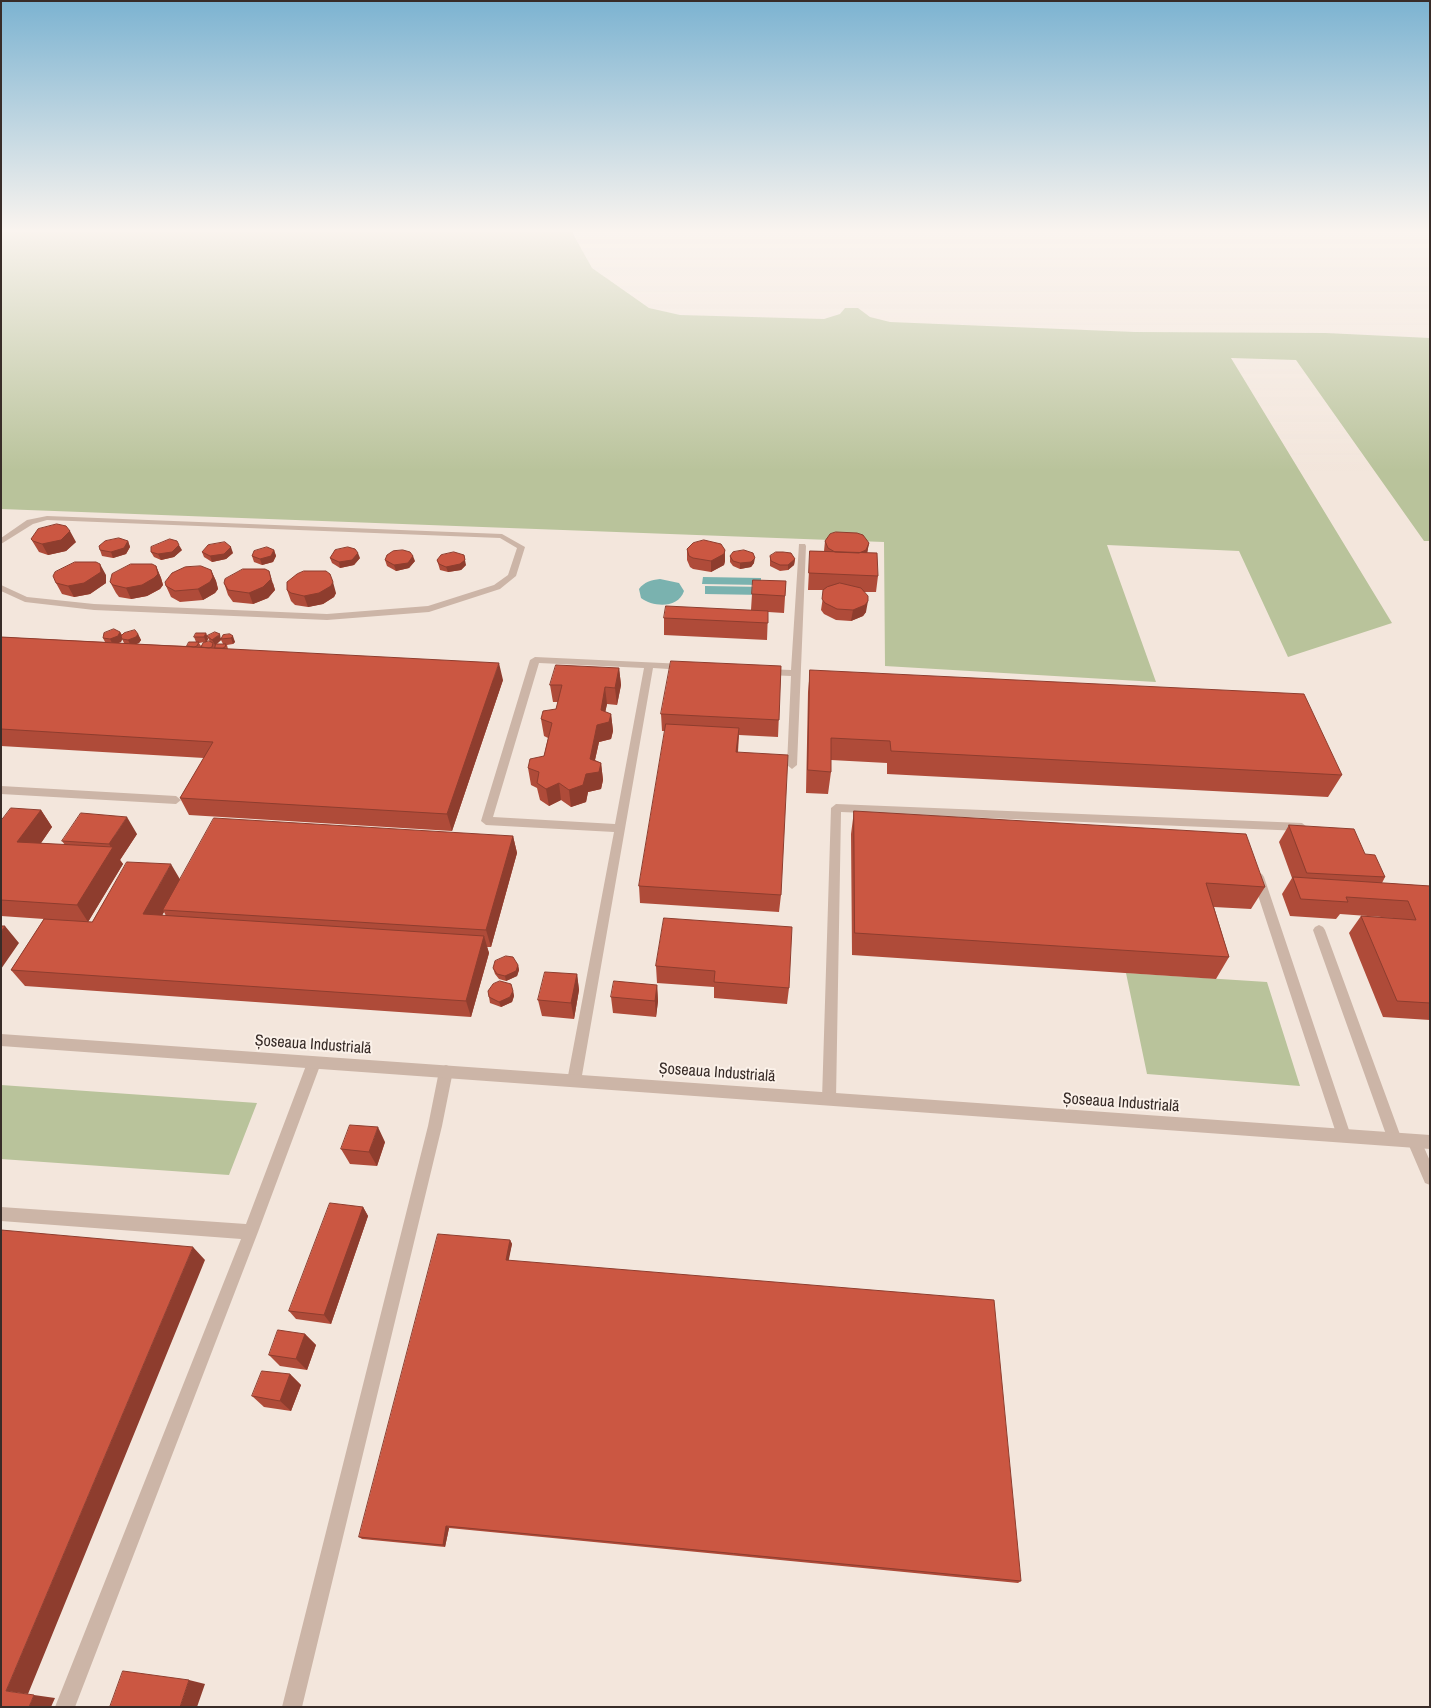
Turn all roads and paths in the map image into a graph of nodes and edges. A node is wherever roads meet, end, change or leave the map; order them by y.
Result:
1 (1, 542) edge
2 (802, 546) dead end
3 (1, 588) edge
4 (649, 666) junction
5 (698, 668) edge
6 (757, 671) edge
7 (796, 674) junction
8 (792, 765) dead end
9 (1, 790) edge
10 (176, 800) dead end
11 (620, 828) junction
12 (1312, 828) edge
13 (1253, 862) edge
14 (1319, 930) dead end
15 (1, 1040) edge
16 (314, 1062) junction
17 (446, 1071) junction
18 (574, 1080) junction
19 (829, 1099) junction
20 (1344, 1136) junction
21 (1395, 1140) junction
22 (1414, 1141) junction
23 (1430, 1142) edge
24 (1430, 1178) edge
25 (1, 1214) edge
26 (251, 1232) junction
27 (64, 1707) edge
28 (292, 1707) edge

1 - 3 lane
2 - 7 lane
4 - 5 lane
4 - 11 lane
4 - 11 lane
6 - 7 lane
7 - 8 lane
9 - 10 lane
11 - 18 lane
12 - 19 lane
13 - 20 lane
14 - 21 lane
15 - 16 street, Șoseaua Industrială
16 - 17 street, Șoseaua Industrială
16 - 26 lane
17 - 18 street, Șoseaua Industrială
17 - 28 lane
18 - 19 street, Șoseaua Industrială
19 - 20 street, Șoseaua Industrială
20 - 21 street, Șoseaua Industrială
21 - 22 street, Șoseaua Industrială
22 - 23 street, Șoseaua Industrială
22 - 24 lane
25 - 26 lane
26 - 27 lane

